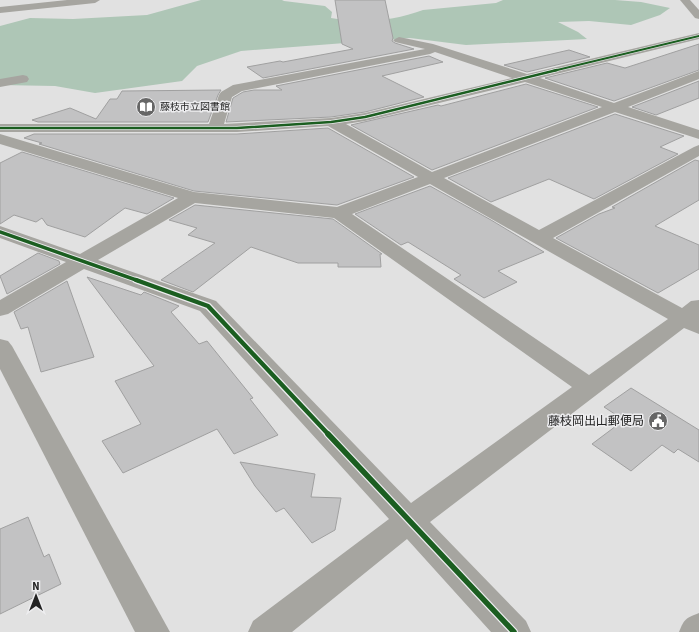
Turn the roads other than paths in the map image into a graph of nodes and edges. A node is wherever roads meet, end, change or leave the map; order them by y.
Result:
1 (95, 0) edge
2 (691, 4) edge
3 (0, 10) edge
4 (699, 16) edge
5 (699, 36) edge
6 (399, 40) dead end
7 (439, 49) junction
8 (699, 75) edge
9 (23, 79) dead end
10 (527, 79) junction
11 (0, 83) edge
12 (615, 107) junction
13 (331, 122) junction
14 (0, 128) edge
15 (215, 128) junction
16 (699, 135) edge
17 (0, 139) edge
18 (699, 150) edge
19 (431, 178) junction
20 (192, 197) junction
21 (339, 213) junction
22 (0, 232) edge
23 (538, 238) junction
24 (84, 261) junction
25 (0, 309) edge
26 (694, 318) edge
27 (0, 346) edge
28 (590, 388) junction
29 (410, 520) junction
30 (699, 629) edge
31 (153, 632) edge
32 (265, 632) edge
33 (514, 632) edge
34 (696, 632) edge

1 - 3 street
2 - 4 street
5 - 10 street
6 - 7 street
7 - 10 street
7 - 15 street
8 - 12 street
9 - 11 street
10 - 12 street
10 - 13 street
12 - 16 street
12 - 19 street
13 - 15 street
13 - 19 street
14 - 15 street
17 - 20 street
18 - 23 street
19 - 21 street
19 - 23 street
20 - 21 street
20 - 24 street
21 - 28 street
22 - 24 street
23 - 26 street
24 - 25 street
24 - 29 street
26 - 28 street
27 - 31 street
28 - 29 street
29 - 32 street
29 - 33 street
30 - 34 street

